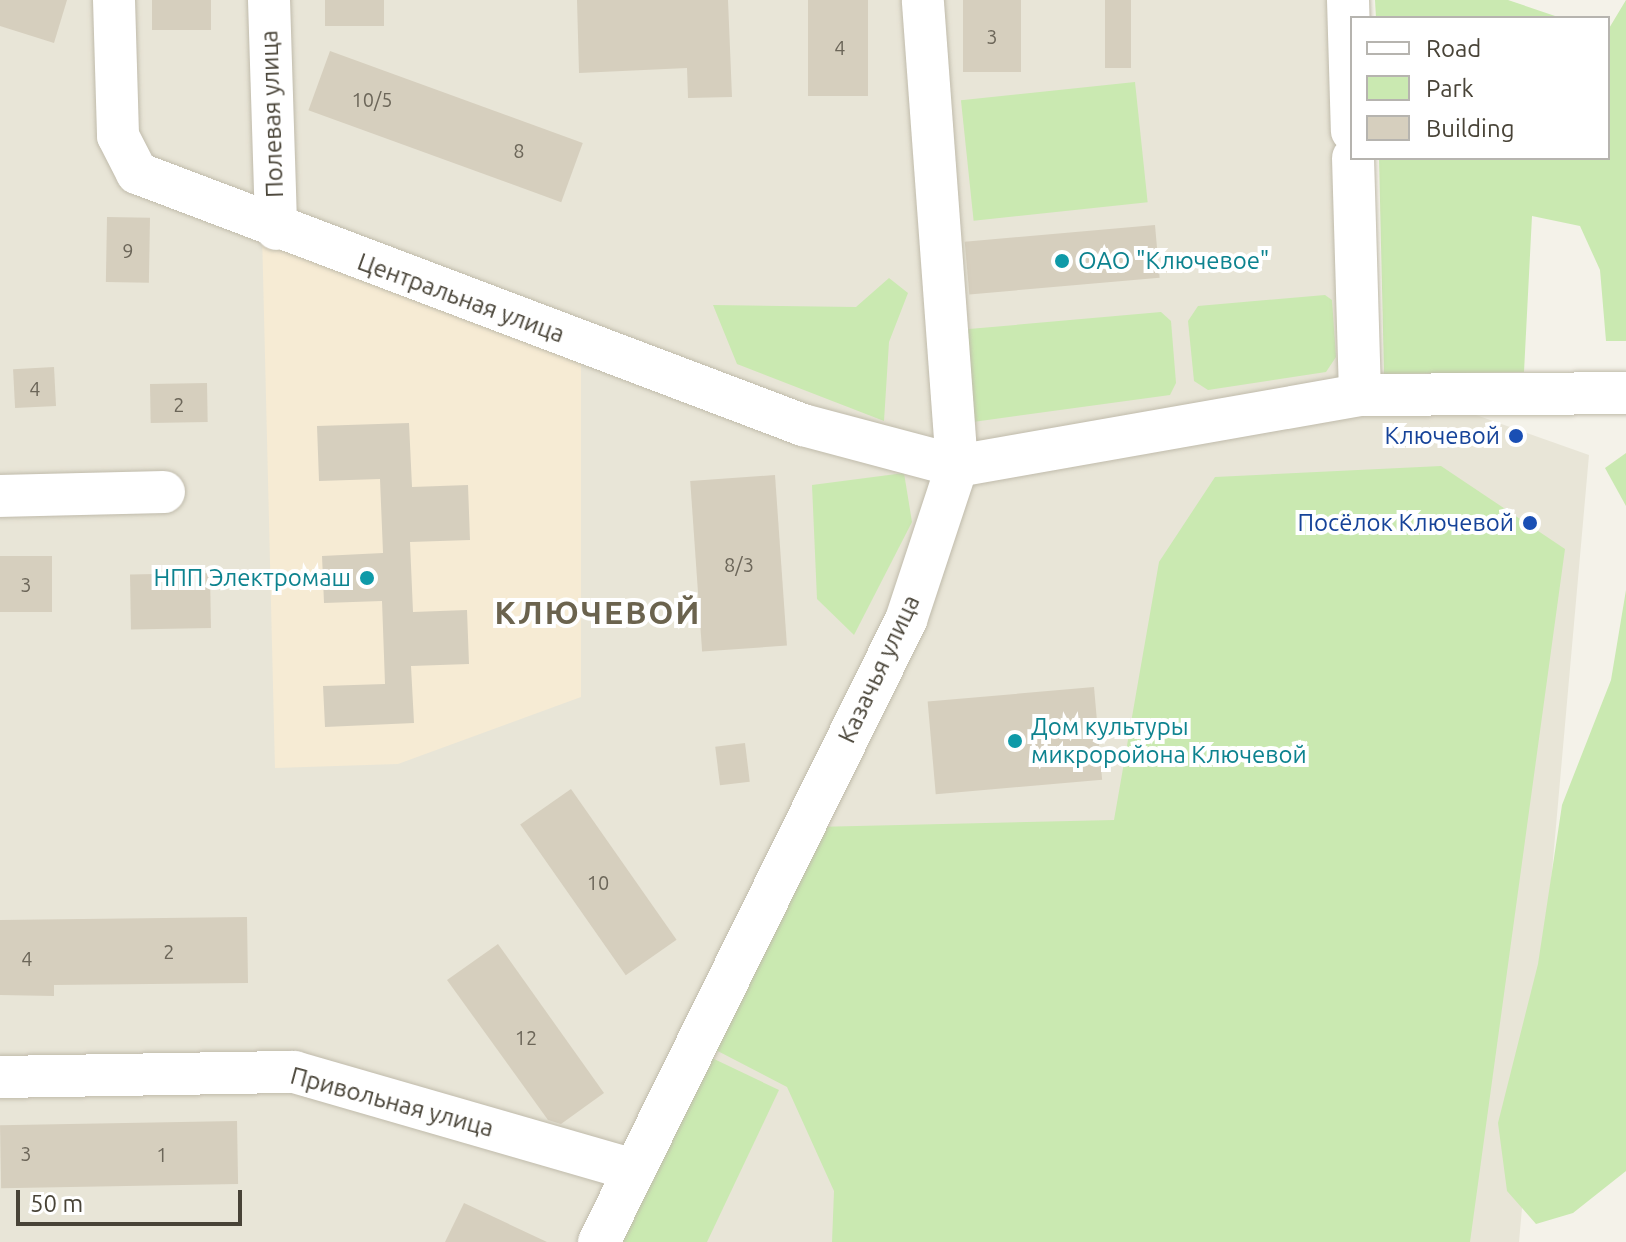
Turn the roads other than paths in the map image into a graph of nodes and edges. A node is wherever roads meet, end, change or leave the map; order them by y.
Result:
1 (114, 0) edge
2 (269, 0) edge
3 (923, 0) edge
4 (1348, 0) edge
5 (1350, 66) edge
6 (1353, 160) edge
7 (276, 229) junction
8 (1626, 393) edge
9 (1360, 395) junction
10 (957, 466) junction
11 (164, 492) dead end
12 (0, 496) edge
13 (0, 1077) edge
14 (634, 1170) junction
15 (599, 1242) edge

1 - 7 street, Центральная улица
2 - 7 street, Полевая улица
3 - 10 street, Казачья улица
4 - 5 street
6 - 9 street
7 - 10 street, Центральная улица
8 - 9 street
9 - 10 street
10 - 14 street, Казачья улица
11 - 12 street
13 - 14 street, Привольная улица
14 - 15 street, Казачья улица

